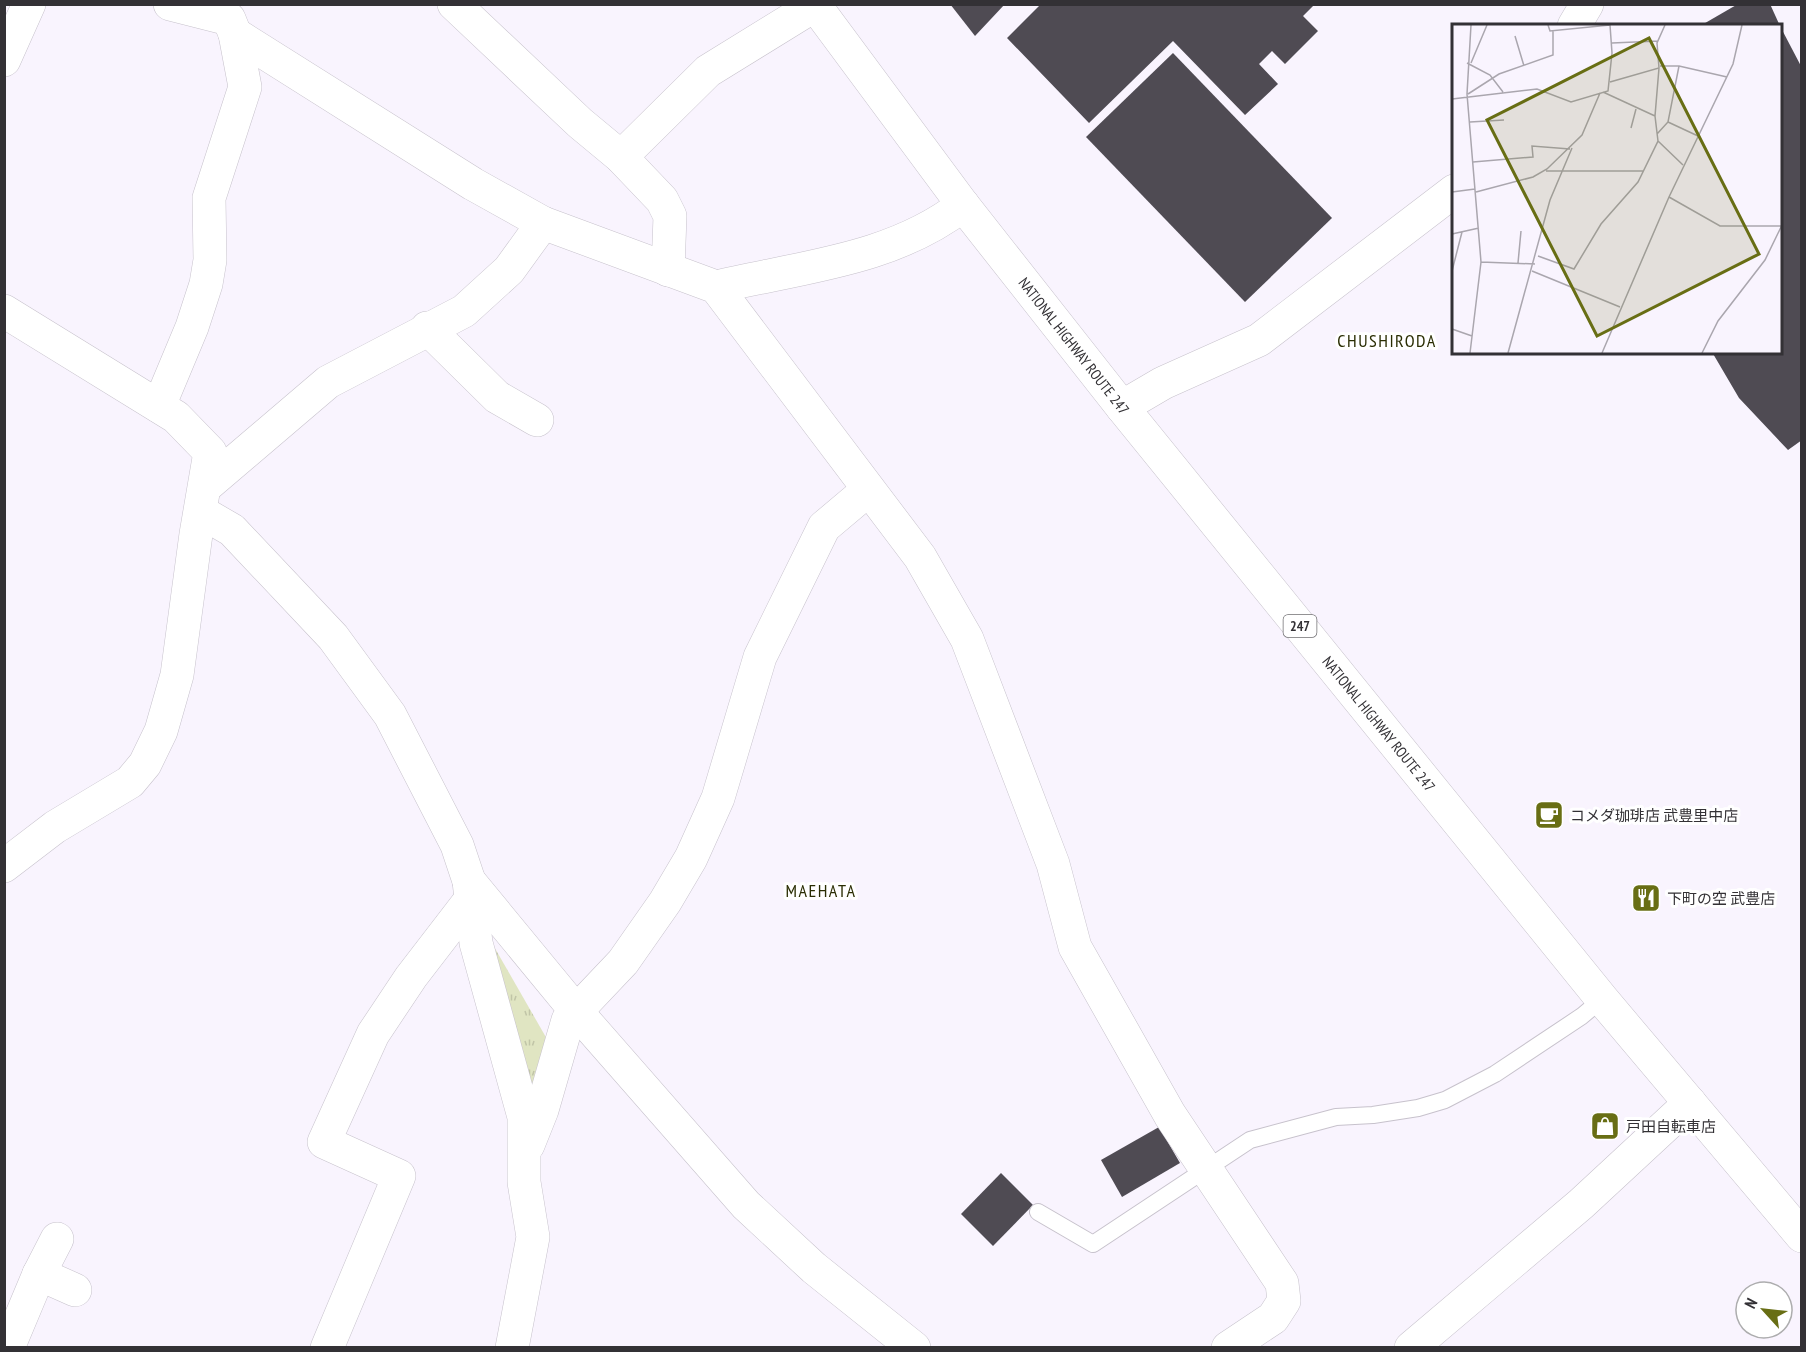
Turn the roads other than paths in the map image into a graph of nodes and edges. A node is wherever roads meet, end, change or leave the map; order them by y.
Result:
1 (29, 4) edge
2 (170, 4) edge
3 (454, 4) edge
4 (1587, 4) edge
5 (814, 5) edge
6 (233, 19) edge
7 (1575, 24) edge
8 (4, 60) edge
9 (621, 157) junction
10 (1452, 193) edge
11 (963, 205) junction
12 (543, 223) junction
13 (668, 270) junction
14 (716, 287) junction
15 (4, 311) edge
16 (427, 328) junction
17 (159, 406) junction
18 (1122, 406) junction
19 (537, 420) dead end
20 (868, 490) junction
21 (204, 499) junction
22 (4, 866) edge
23 (470, 890) junction
24 (1602, 999) junction
25 (576, 1011) junction
26 (1690, 1103) junction
27 (524, 1154) junction
28 (1207, 1170) junction
29 (1038, 1212) dead end
30 (1802, 1236) edge
31 (57, 1239) dead end
32 (39, 1274) junction
33 (75, 1290) dead end
34 (8, 1347) edge
35 (327, 1347) edge
36 (512, 1347) edge
37 (914, 1347) edge
38 (1228, 1347) edge
39 (1412, 1347) edge

1 - 8 main road
2 - 6 main road
3 - 9 main road
4 - 7 main road
5 - 9 main road
5 - 11 main road, NATIONAL HIGHWAY ROUTE 247 / 247
6 - 12 main road
6 - 17 main road
9 - 13 main road
10 - 18 main road
11 - 14 main road
11 - 18 main road, NATIONAL HIGHWAY ROUTE 247 / 247
12 - 13 main road
12 - 16 main road
13 - 14 main road
14 - 20 main road
15 - 17 main road
16 - 19 main road
16 - 21 main road
17 - 21 main road
18 - 24 main road, NATIONAL HIGHWAY ROUTE 247 / 247
20 - 25 main road
20 - 28 main road
21 - 22 main road
21 - 23 main road
23 - 25 main road
23 - 27 main road
23 - 35 main road
24 - 26 main road, NATIONAL HIGHWAY ROUTE 247 / 247
24 - 28 lane
25 - 27 main road
25 - 37 main road
26 - 30 main road, NATIONAL HIGHWAY ROUTE 247 / 247
26 - 39 main road
27 - 36 main road
28 - 29 lane
28 - 38 main road
31 - 32 main road
32 - 33 main road
32 - 34 main road

